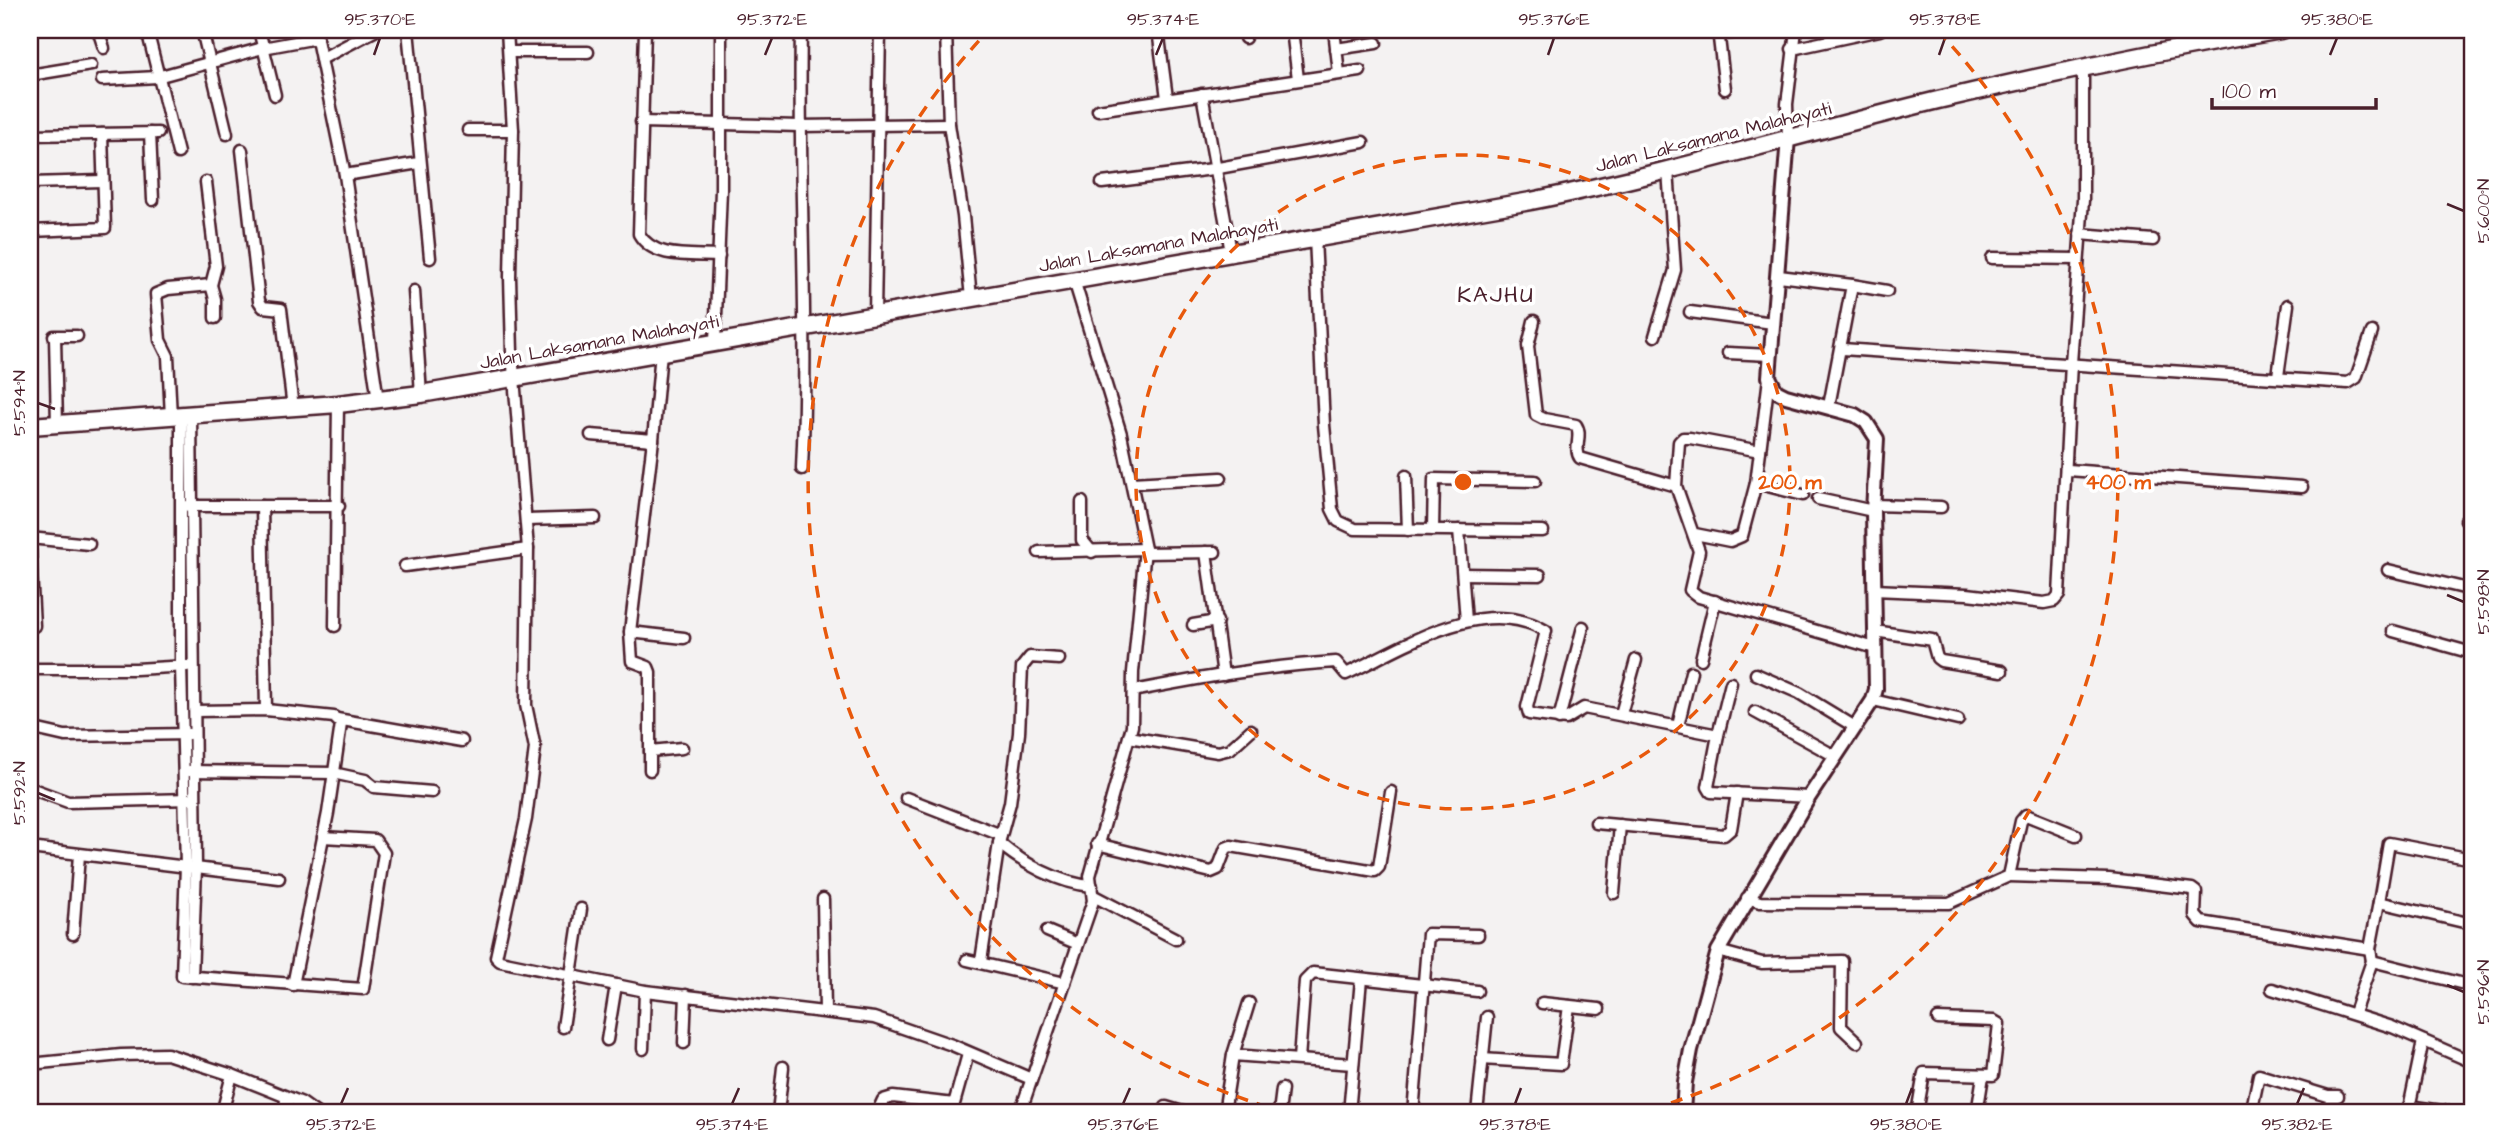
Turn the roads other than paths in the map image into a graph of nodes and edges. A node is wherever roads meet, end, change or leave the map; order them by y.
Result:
1 (98, 30) edge
2 (147, 30) edge
3 (202, 30) edge
4 (259, 30) edge
5 (376, 30) edge
6 (408, 30) edge
7 (508, 30) edge
8 (645, 30) edge
9 (722, 30) edge
10 (800, 30) edge
11 (880, 30) edge
12 (946, 30) edge
13 (1099, 30) edge
14 (1158, 30) edge
15 (1292, 30) edge
16 (1334, 30) edge
17 (1759, 30) edge
18 (1796, 30) edge
19 (1880, 30) edge
20 (2281, 30) edge
21 (1089, 31) edge
22 (1719, 32) edge
23 (316, 34) edge
24 (2220, 35) edge
25 (1376, 43) dead end
26 (104, 48) dead end
27 (263, 48) junction
28 (1336, 49) junction
29 (1793, 49) junction
30 (509, 52) junction
31 (588, 52) dead end
32 (321, 60) junction
33 (209, 63) junction
34 (92, 65) dead end
35 (2083, 67) junction
36 (1360, 71) dead end
37 (1339, 73) junction
38 (30, 75) edge
39 (157, 76) junction
40 (1298, 79) junction
41 (102, 80) dead end
42 (1724, 89) dead end
43 (1202, 94) junction
44 (275, 95) dead end
45 (1167, 98) junction
46 (1098, 110) dead end
47 (641, 122) junction
48 (723, 123) junction
49 (948, 124) junction
50 (799, 126) junction
51 (878, 126) junction
52 (468, 130) dead end
53 (513, 130) junction
54 (102, 134) junction
55 (228, 134) dead end
56 (30, 135) edge
57 (1788, 138) junction
58 (1363, 142) dead end
59 (242, 150) dead end
60 (177, 153) dead end
61 (419, 163) junction
62 (1213, 169) junction
63 (1668, 170) junction
64 (345, 176) junction
65 (102, 181) junction
66 (206, 182) dead end
67 (30, 183) edge
68 (1102, 183) dead end
69 (153, 200) dead end
70 (30, 231) edge
71 (2080, 234) junction
72 (1315, 238) junction
73 (2153, 240) dead end
74 (1231, 252) junction
75 (719, 256) junction
76 (430, 258) dead end
77 (1992, 258) dead end
78 (2078, 259) junction
79 (1779, 276) junction
80 (1074, 280) junction
81 (211, 285) junction
82 (1852, 285) junction
83 (414, 291) dead end
84 (1887, 291) dead end
85 (971, 298) junction
86 (2288, 305) dead end
87 (1690, 312) dead end
88 (875, 315) junction
89 (215, 318) dead end
90 (1534, 321) dead end
91 (1773, 323) junction
92 (804, 326) junction
93 (2372, 332) dead end
94 (77, 336) dead end
95 (1655, 336) dead end
96 (715, 342) junction
97 (1842, 349) junction
98 (661, 352) junction
99 (1728, 353) dead end
100 (1770, 355) junction
101 (2071, 363) junction
102 (2278, 376) junction
103 (1769, 377) junction
104 (515, 378) junction
105 (421, 394) junction
106 (378, 400) junction
107 (338, 404) junction
108 (1829, 406) junction
109 (292, 408) junction
110 (181, 416) junction
111 (57, 425) junction
112 (30, 426) edge
113 (591, 435) dead end
114 (653, 440) junction
115 (1760, 452) junction
116 (802, 469) dead end
117 (2068, 470) junction
118 (1406, 476) dead end
119 (1221, 478) dead end
120 (1535, 481) dead end
121 (1132, 483) junction
122 (1756, 483) junction
123 (1676, 486) junction
124 (2302, 486) dead end
125 (1803, 495) dead end
126 (1818, 499) dead end
127 (1082, 502) dead end
128 (186, 505) junction
129 (262, 506) junction
130 (339, 506) junction
131 (1941, 507) dead end
132 (1873, 508) junction
133 (595, 518) dead end
134 (526, 520) junction
135 (1408, 530) junction
136 (1433, 530) junction
137 (1459, 530) junction
138 (1543, 531) dead end
139 (1695, 534) junction
140 (30, 538) edge
141 (89, 544) dead end
142 (528, 549) junction
143 (30, 551) edge
144 (1039, 551) dead end
145 (1145, 551) junction
146 (1092, 552) junction
147 (405, 566) dead end
148 (2388, 570) dead end
149 (1462, 574) junction
150 (1540, 575) dead end
151 (1874, 590) junction
152 (2472, 590) edge
153 (1715, 601) junction
154 (1216, 621) junction
155 (1466, 621) junction
156 (34, 625) dead end
157 (335, 625) dead end
158 (1193, 625) dead end
159 (1583, 627) dead end
160 (1875, 631) junction
161 (2393, 631) dead end
162 (630, 632) junction
163 (684, 638) dead end
164 (1875, 648) junction
165 (2472, 653) edge
166 (1059, 659) dead end
167 (1701, 659) dead end
168 (1636, 660) dead end
169 (181, 666) junction
170 (193, 666) junction
171 (30, 668) edge
172 (2002, 671) dead end
173 (1691, 672) dead end
174 (1756, 674) dead end
175 (1223, 675) junction
176 (1731, 683) dead end
177 (1133, 691) junction
178 (1873, 700) junction
179 (266, 710) junction
180 (195, 711) junction
181 (1755, 712) dead end
182 (1621, 714) junction
183 (337, 719) junction
184 (1559, 719) junction
185 (1958, 720) dead end
186 (1678, 726) junction
187 (1855, 727) junction
188 (30, 728) edge
189 (1251, 730) dead end
190 (189, 734) junction
191 (1717, 735) junction
192 (1129, 737) junction
193 (462, 741) dead end
194 (682, 748) dead end
195 (650, 751) junction
196 (1835, 756) junction
197 (650, 770) dead end
198 (190, 771) junction
199 (333, 774) junction
200 (30, 789) edge
201 (432, 792) dead end
202 (1391, 792) dead end
203 (1737, 793) junction
204 (1809, 797) junction
205 (190, 799) junction
206 (905, 799) dead end
207 (1596, 824) dead end
208 (1620, 825) junction
209 (2076, 835) dead end
210 (323, 837) junction
211 (1000, 839) junction
212 (1097, 844) junction
213 (30, 848) edge
214 (79, 855) junction
215 (2472, 859) edge
216 (191, 867) junction
217 (2009, 876) junction
218 (279, 878) dead end
219 (1093, 891) junction
220 (1614, 892) dead end
221 (1747, 898) junction
222 (823, 899) dead end
223 (2379, 902) junction
224 (580, 909) dead end
225 (2472, 924) edge
226 (1047, 931) dead end
227 (73, 934) dead end
228 (1478, 935) dead end
229 (1175, 939) dead end
230 (1078, 944) junction
231 (2370, 949) junction
232 (1718, 951) junction
233 (967, 960) dead end
234 (981, 961) junction
235 (2372, 961) junction
236 (571, 976) junction
237 (1361, 979) junction
238 (1065, 983) junction
239 (293, 985) junction
240 (616, 985) junction
241 (1424, 985) junction
242 (2472, 986) edge
243 (2272, 989) dead end
244 (645, 991) junction
245 (1477, 991) dead end
246 (687, 995) junction
247 (1249, 1003) dead end
248 (1542, 1003) dead end
249 (1569, 1006) junction
250 (1599, 1009) dead end
251 (825, 1011) junction
252 (2354, 1013) junction
253 (1487, 1017) dead end
254 (1938, 1018) dead end
255 (563, 1027) dead end
256 (607, 1040) dead end
257 (2423, 1041) junction
258 (1857, 1042) dead end
259 (684, 1043) dead end
260 (643, 1049) dead end
261 (968, 1054) junction
262 (1233, 1055) junction
263 (1298, 1059) junction
264 (1482, 1059) junction
265 (2472, 1062) edge
266 (30, 1064) edge
267 (1353, 1064) junction
268 (783, 1067) dead end
269 (232, 1075) junction
270 (1983, 1076) junction
271 (1029, 1078) junction
272 (1282, 1089) dead end
273 (2338, 1096) dead end
274 (286, 1098) junction
275 (1166, 1107) dead end
276 (2409, 1109) edge
277 (222, 1113) edge
278 (285, 1113) edge
279 (316, 1113) edge
280 (778, 1113) edge
281 (877, 1113) edge
282 (1020, 1113) edge
283 (1186, 1113) edge
284 (1224, 1113) edge
285 (1279, 1113) edge
286 (1349, 1113) edge
287 (1413, 1113) edge
288 (1477, 1113) edge
289 (1683, 1113) edge
290 (1917, 1113) edge
291 (1977, 1113) edge
292 (2250, 1113) edge
293 (2455, 1113) edge

1 - 26 street
2 - 39 street
3 - 33 street
4 - 27 street
5 - 32 street
6 - 61 street
7 - 30 street
8 - 47 street
9 - 48 street
10 - 50 street
11 - 51 street
12 - 49 street
13 - 21 street
14 - 45 street
15 - 40 street
16 - 28 street
17 - 22 street
18 - 29 street
19 - 29 street
20 - 24 highway, Jalan Laksamana Malahayati
22 - 42 street
23 - 27 street
23 - 32 street
24 - 35 highway, Jalan Laksamana Malahayati
25 - 28 street
27 - 33 street
27 - 44 street
28 - 37 street
29 - 57 street
30 - 31 street
30 - 53 street
32 - 64 street
33 - 39 street
33 - 55 street
34 - 38 street
35 - 57 highway, Jalan Laksamana Malahayati
35 - 71 street
36 - 37 street
37 - 40 street
39 - 41 street
39 - 60 street
40 - 43 street
43 - 45 street
43 - 62 street
45 - 46 street
47 - 48 street
47 - 75 street
48 - 50 street
48 - 75 street
49 - 51 street
49 - 85 street
50 - 51 street
50 - 92 street
51 - 88 street
52 - 53 street
53 - 104 street
54 - 56 street
54 - 65 street
54 - 69 street
57 - 63 highway, Jalan Laksamana Malahayati
57 - 79 street
58 - 62 street
59 - 109 street
61 - 64 street
61 - 76 street
62 - 68 street
62 - 74 street
63 - 72 highway, Jalan Laksamana Malahayati
63 - 95 street
64 - 106 street
65 - 67 street
65 - 70 street
66 - 81 street
71 - 73 street
71 - 78 street
72 - 74 highway, Jalan Laksamana Malahayati
72 - 135 street
74 - 80 highway, Jalan Laksamana Malahayati
75 - 96 street
77 - 78 street
78 - 101 street
79 - 82 street
79 - 91 street
80 - 85 highway, Jalan Laksamana Malahayati
80 - 121 street
81 - 89 street
81 - 110 street
82 - 84 street
82 - 97 street
83 - 105 street
85 - 88 highway, Jalan Laksamana Malahayati
86 - 102 street
87 - 91 street
88 - 92 highway, Jalan Laksamana Malahayati
90 - 123 street
91 - 100 street
92 - 96 highway, Jalan Laksamana Malahayati
92 - 116 street
93 - 102 street
94 - 111 street
96 - 98 highway, Jalan Laksamana Malahayati
97 - 101 street
97 - 108 street
98 - 104 highway, Jalan Laksamana Malahayati
98 - 114 street
99 - 100 street
100 - 103 street
101 - 102 street
101 - 117 street
103 - 108 street
103 - 115 street
104 - 105 highway, Jalan Laksamana Malahayati
104 - 134 street
105 - 106 highway, Jalan Laksamana Malahayati
106 - 107 highway, Jalan Laksamana Malahayati
107 - 109 highway, Jalan Laksamana Malahayati
107 - 130 street
108 - 132 street
109 - 110 highway, Jalan Laksamana Malahayati
110 - 111 highway, Jalan Laksamana Malahayati
110 - 128 street
111 - 112 highway, Jalan Laksamana Malahayati
113 - 114 street
114 - 162 street
115 - 122 street
115 - 123 street
117 - 124 street
117 - 151 street
118 - 135 street
119 - 121 street
120 - 136 street
121 - 145 street
122 - 125 street
122 - 139 street
123 - 139 street
126 - 132 street
127 - 146 street
128 - 129 street
128 - 169 street
128 - 170 street
129 - 130 street
129 - 179 street
130 - 157 street
131 - 132 street
132 - 151 street
133 - 134 street
134 - 142 street
135 - 136 street
136 - 137 street
137 - 138 street
137 - 149 street
139 - 153 street
140 - 141 street
142 - 147 street
142 - 236 street
143 - 156 street
144 - 146 street
145 - 146 street
145 - 154 street
145 - 177 street
148 - 152 street
149 - 150 street
149 - 155 street
151 - 160 street
153 - 164 street
153 - 167 street
154 - 158 street
154 - 175 street
155 - 175 street
155 - 184 street
159 - 184 street
160 - 164 street
160 - 172 street
161 - 165 street
162 - 163 street
162 - 195 street
164 - 178 street
166 - 211 street
168 - 182 street
169 - 170 street
169 - 171 street
169 - 190 street
170 - 180 street
173 - 186 street
174 - 187 street
175 - 177 street
176 - 191 street
177 - 192 street
178 - 185 street
178 - 187 street
179 - 180 street
179 - 183 street
180 - 190 street
181 - 196 street
182 - 184 street
182 - 186 street
183 - 193 street
183 - 199 street
186 - 191 street
187 - 196 street
188 - 190 street
189 - 192 street
190 - 198 street
191 - 203 street
192 - 212 street
194 - 195 street
195 - 197 street
196 - 204 street
198 - 199 street
198 - 205 street
199 - 201 street
199 - 210 street
200 - 205 street
202 - 212 street
203 - 204 street
203 - 208 street
204 - 221 street
205 - 216 street
206 - 211 street
207 - 208 street
208 - 220 street
209 - 217 street
210 - 239 street
210 - 239 street
211 - 219 street
211 - 234 street
212 - 219 street
213 - 214 street
214 - 216 street
214 - 227 street
215 - 223 street
216 - 218 street
216 - 239 street
217 - 221 street
217 - 231 street
219 - 229 street
219 - 230 street
221 - 232 street
222 - 251 street
223 - 225 street
223 - 231 street
224 - 236 street
226 - 230 street
228 - 241 street
230 - 238 street
231 - 235 street
232 - 258 street
232 - 289 street
233 - 234 street
234 - 238 street
235 - 242 street
235 - 252 street
236 - 240 street
236 - 255 street
237 - 241 street
237 - 263 street
237 - 267 street
238 - 271 street
240 - 244 street
240 - 256 street
241 - 245 street
241 - 287 street
243 - 252 street
244 - 246 street
244 - 260 street
246 - 251 street
246 - 259 street
247 - 262 street
248 - 249 street
249 - 250 street
249 - 264 street
251 - 261 street
252 - 257 street
253 - 264 street
254 - 270 street
257 - 265 street
257 - 276 street
261 - 271 street
261 - 281 street
262 - 263 street
262 - 284 street
263 - 267 street
264 - 288 street
266 - 269 street
267 - 286 street
268 - 280 street
269 - 274 street
269 - 277 street
270 - 290 street
270 - 291 street
271 - 282 street
272 - 285 street
273 - 292 street
274 - 278 street
274 - 279 street
275 - 283 street
276 - 293 street

